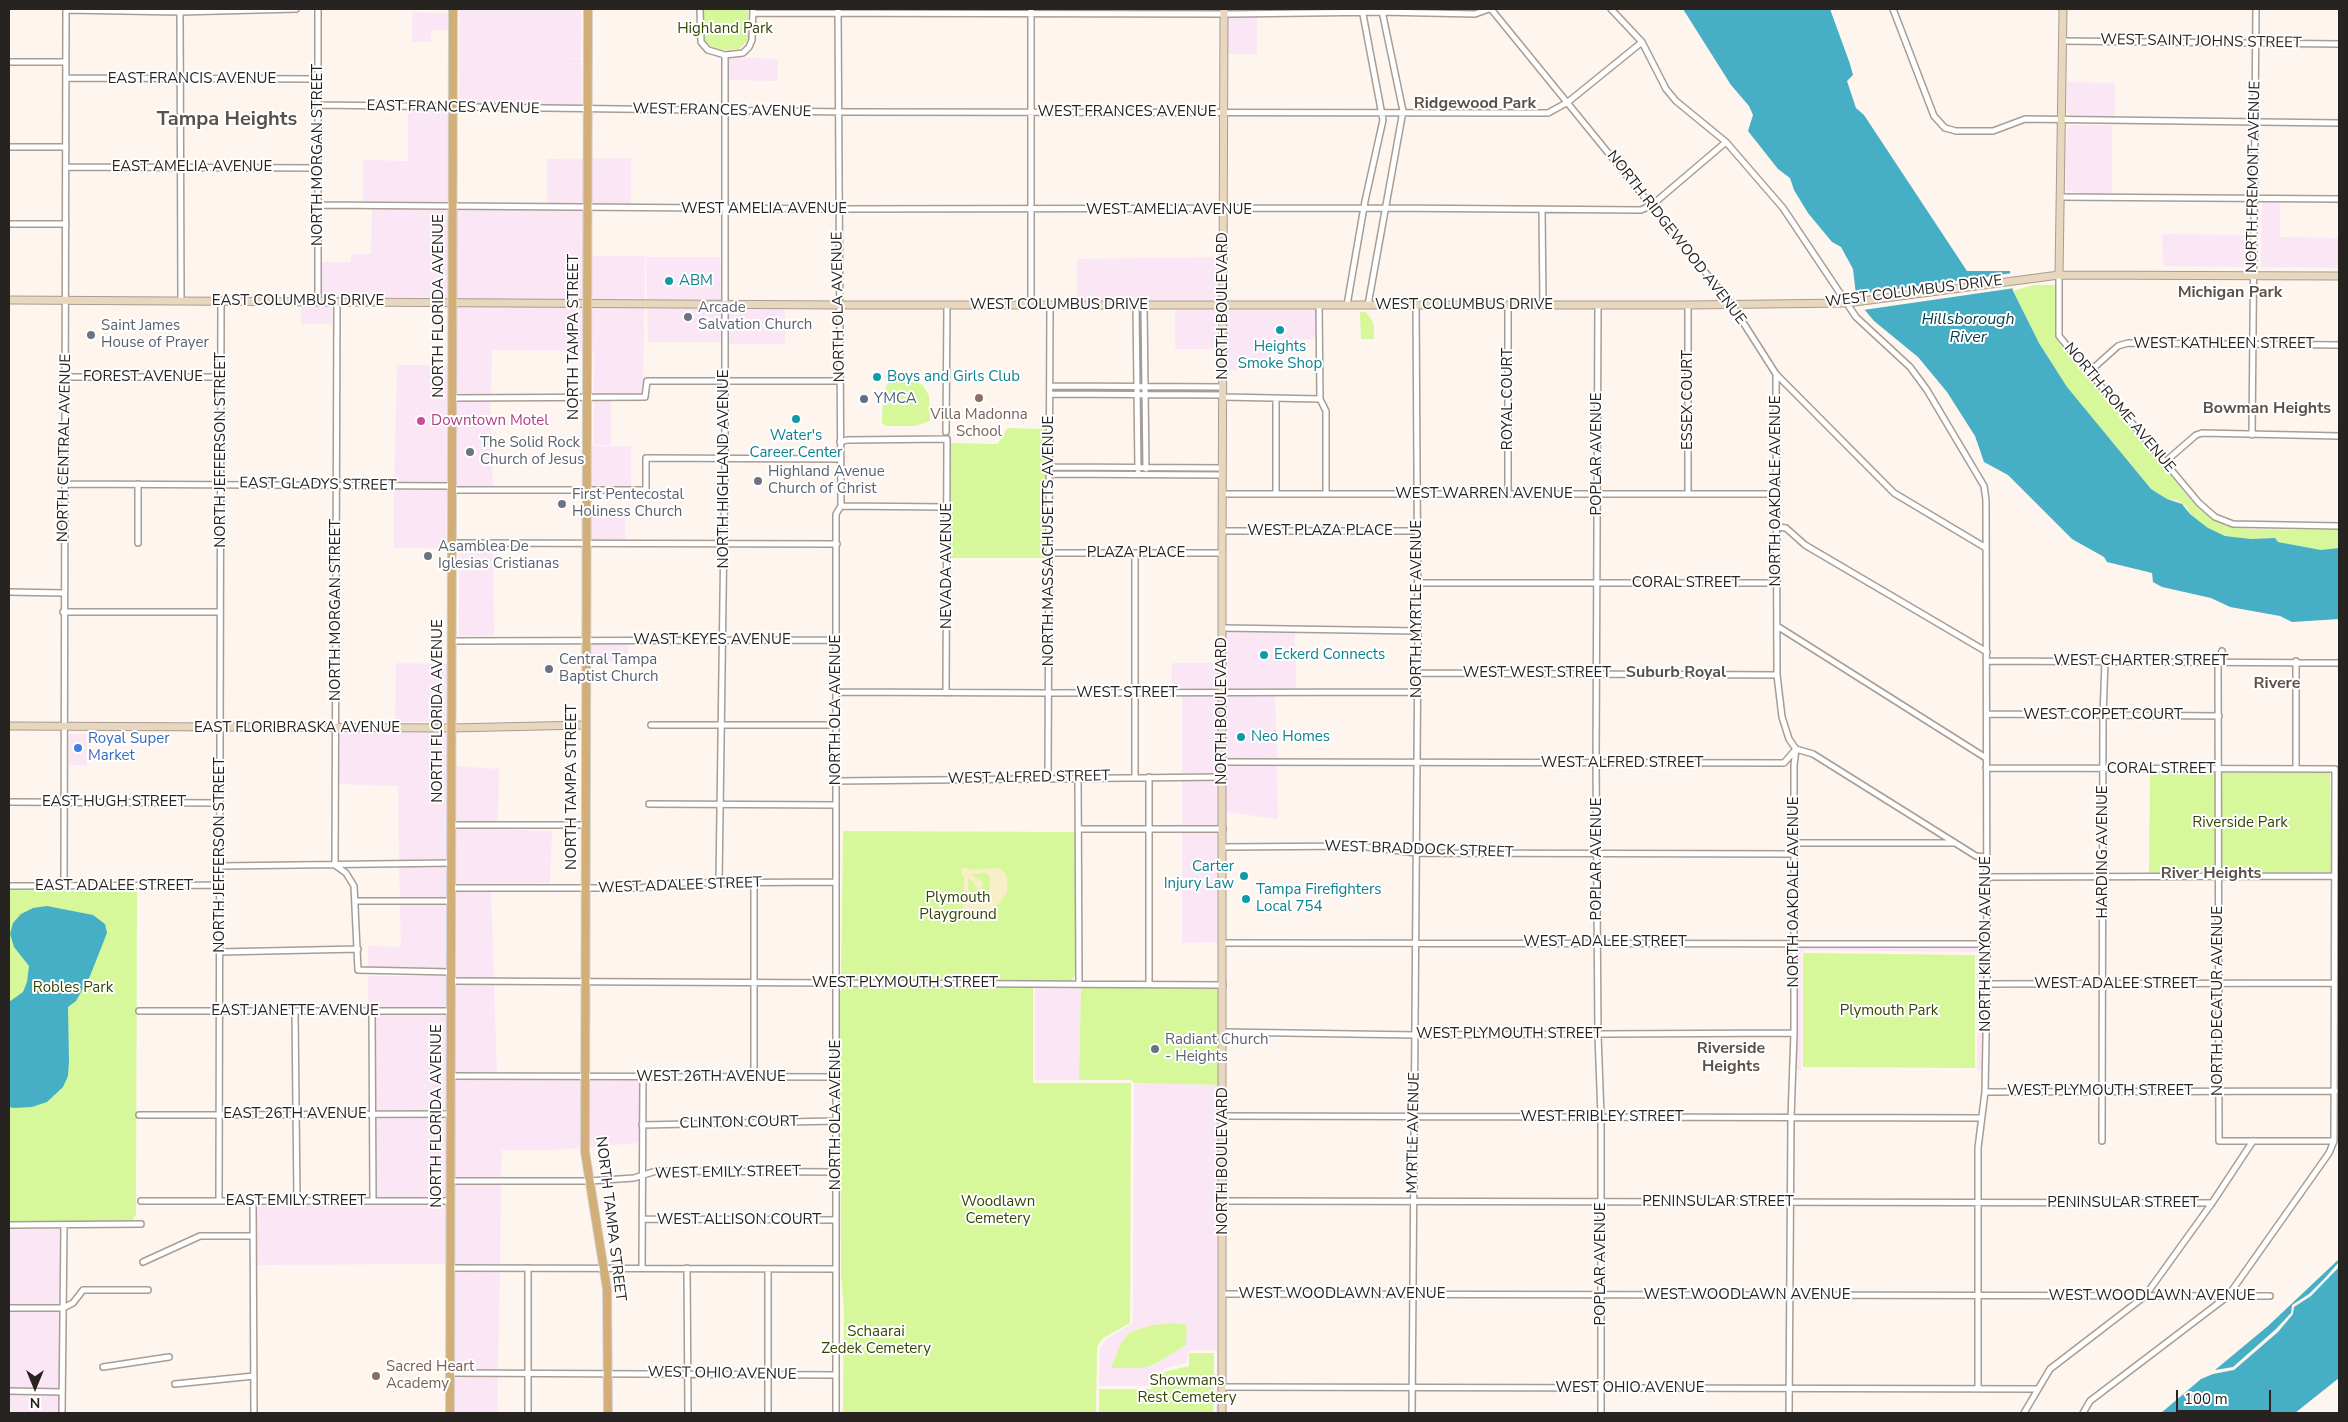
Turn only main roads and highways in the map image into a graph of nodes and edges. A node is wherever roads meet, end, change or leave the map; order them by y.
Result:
1 (453, 9) edge
2 (588, 9) edge
3 (2063, 9) edge
4 (1224, 12) edge
5 (2059, 275) junction
6 (2339, 276) edge
7 (9, 300) edge
8 (452, 302) junction
9 (588, 303) junction
10 (1223, 306) junction
11 (586, 724) junction
12 (9, 726) edge
13 (451, 728) junction
14 (450, 1413) edge
15 (608, 1413) edge
16 (1222, 1413) edge

1 - 8 main road, NORTH FLORIDA AVENUE
2 - 9 main road, NORTH TAMPA STREET
3 - 5 main road, NORTH ROME AVENUE
4 - 10 main road, NORTH BOULEVARD
5 - 6 main road, WEST COLUMBUS DRIVE
5 - 10 main road, WEST COLUMBUS DRIVE
7 - 8 main road, EAST COLUMBUS DRIVE
8 - 9 main road, EAST COLUMBUS DRIVE
8 - 13 main road, NORTH FLORIDA AVENUE
9 - 10 main road, WEST COLUMBUS DRIVE
9 - 11 main road, NORTH TAMPA STREET
10 - 16 main road, NORTH BOULEVARD
11 - 13 main road, EAST FLORIBRASKA AVENUE
11 - 15 main road, NORTH TAMPA STREET
12 - 13 main road, EAST FLORIBRASKA AVENUE
13 - 14 main road, NORTH FLORIDA AVENUE

